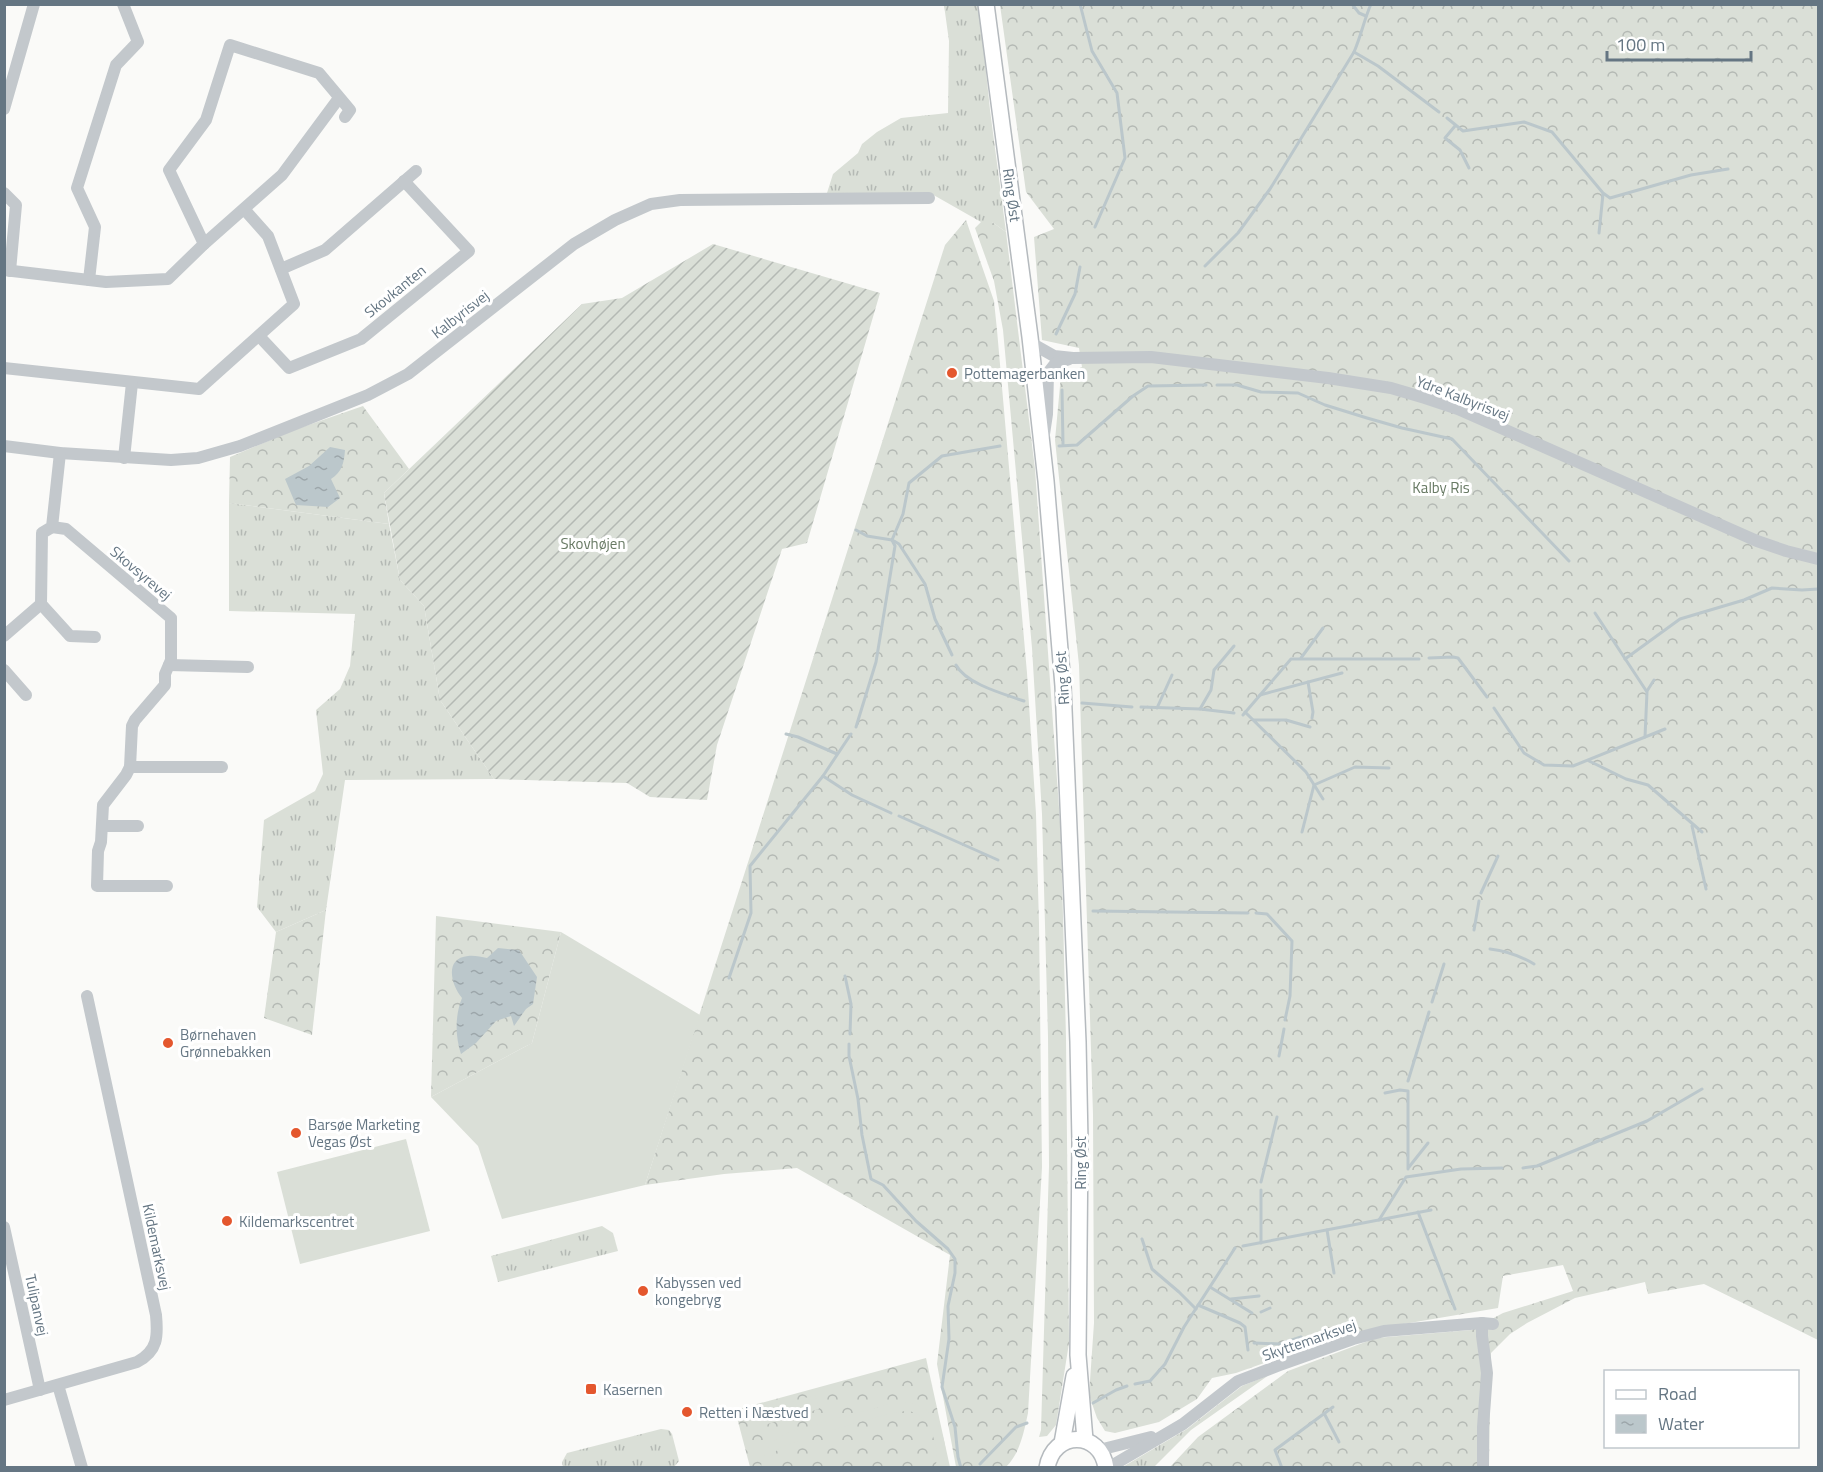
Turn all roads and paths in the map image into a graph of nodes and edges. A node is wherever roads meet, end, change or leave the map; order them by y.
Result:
1 (34, 4) edge
2 (123, 4) edge
3 (986, 4) edge
4 (339, 98) junction
5 (4, 109) edge
6 (345, 117) dead end
7 (416, 171) dead end
8 (404, 181) junction
9 (4, 194) edge
10 (929, 198) dead end
11 (244, 209) junction
12 (204, 244) junction
13 (281, 269) junction
14 (7, 271) edge
15 (89, 280) junction
16 (259, 336) junction
17 (1031, 343) junction
18 (1073, 358) junction
19 (4, 368) edge
20 (132, 383) junction
21 (1042, 444) junction
22 (4, 446) edge
23 (60, 453) junction
24 (124, 458) junction
25 (52, 527) junction
26 (1818, 559) edge
27 (40, 604) junction
28 (4, 636) edge
29 (94, 637) dead end
30 (169, 665) junction
31 (248, 667) dead end
32 (4, 670) edge
33 (26, 695) dead end
34 (130, 766) junction
35 (222, 767) dead end
36 (102, 826) junction
37 (138, 826) dead end
38 (167, 886) dead end
39 (87, 996) dead end
40 (4, 1227) edge
41 (1078, 1355) junction
42 (58, 1385) junction
43 (40, 1390) junction
44 (4, 1400) edge
45 (1164, 1434) junction
46 (1084, 1440) junction
47 (1062, 1443) junction
48 (1099, 1450) junction
49 (82, 1467) edge
50 (1047, 1467) edge
51 (1107, 1467) edge
52 (1483, 1467) edge

1 - 5 street
2 - 15 street
3 - 17 main road, Ring Øst
4 - 6 street
4 - 11 street
4 - 12 street
7 - 8 street
8 - 13 street
8 - 16 street, Skovkanten
9 - 14 street
10 - 24 street, Kalbyrisvej
11 - 12 street
11 - 13 street
12 - 15 street
13 - 16 street
14 - 15 street
16 - 20 street
17 - 18 street, Ydre Kalbyrisvej
17 - 21 main road, Ring Øst
18 - 21 street, Ydre Kalbyrisvej
18 - 26 street, Ydre Kalbyrisvej
19 - 20 street
20 - 24 street
21 - 41 main road, Ring Øst
22 - 23 street, Kalbyrisvej
23 - 24 street, Kalbyrisvej
23 - 25 street
25 - 27 street
25 - 30 street, Skovsyrevej
27 - 28 street
27 - 29 street
30 - 31 street
30 - 34 street, Skovsyrevej
32 - 33 street
34 - 35 street
34 - 36 street
36 - 37 street
36 - 38 street
39 - 42 street, Kildemarksvej
40 - 43 street, Tulipanvej
41 - 46 main road, Ring Øst
41 - 47 main road, Ring Øst
42 - 43 street, Kildemarksvej
42 - 49 street
43 - 44 street, Kildemarksvej
45 - 48 street, Skyttemarksvej
45 - 51 street, Skyttemarksvej
45 - 52 street, Skyttemarksvej
46 - 47 main road
46 - 48 main road
47 - 50 main road
48 - 51 main road

